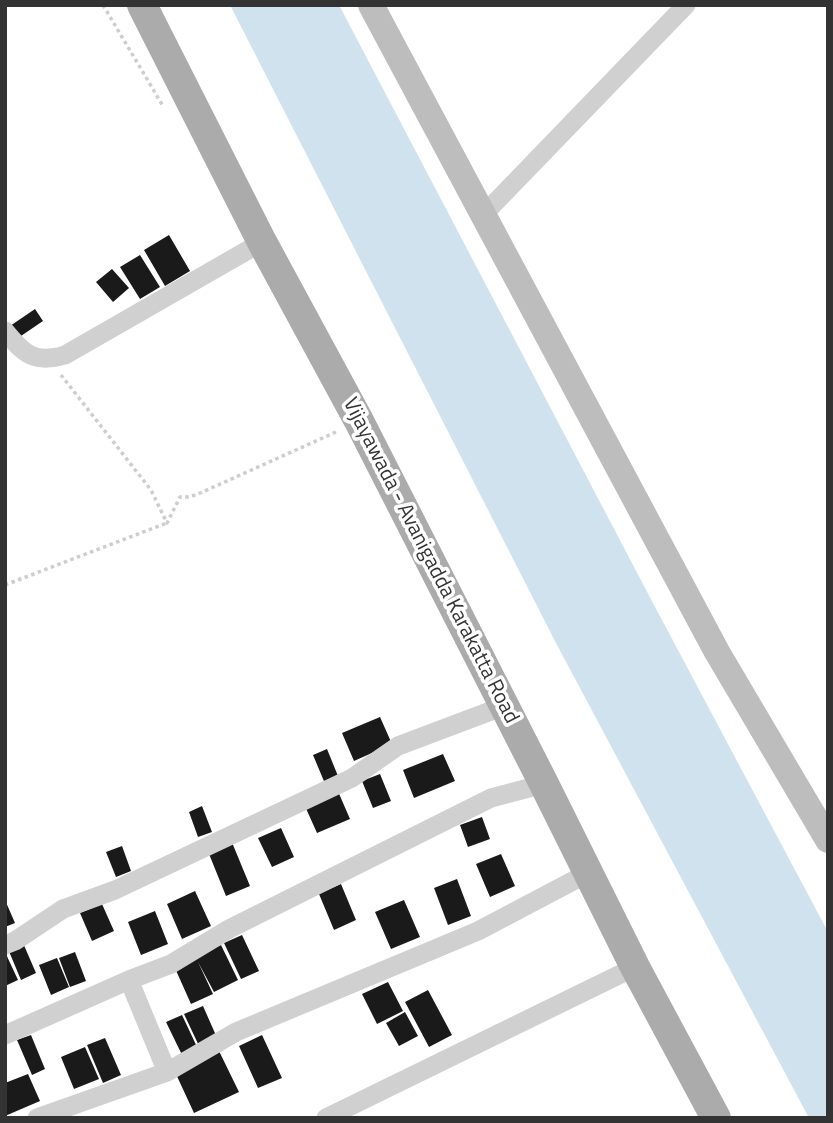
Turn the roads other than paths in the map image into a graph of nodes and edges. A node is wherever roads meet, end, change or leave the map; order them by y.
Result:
1 (142, 5) edge
2 (371, 5) edge
3 (686, 5) edge
4 (484, 214) junction
5 (262, 242) junction
6 (5, 331) edge
7 (504, 706) junction
8 (544, 784) junction
9 (828, 840) edge
10 (587, 873) junction
11 (5, 945) edge
12 (635, 967) junction
13 (129, 980) junction
14 (5, 1035) edge
15 (167, 1072) junction
16 (37, 1118) edge
17 (326, 1118) edge
18 (716, 1118) edge

1 - 5 main road, Vijayawada - Avanigadda Karakatta Road
2 - 4 street
3 - 4 street
4 - 9 street
5 - 6 street
5 - 7 main road, Vijayawada - Avanigadda Karakatta Road
7 - 8 main road, Vijayawada - Avanigadda Karakatta Road
7 - 11 street
8 - 10 main road, Vijayawada - Avanigadda Karakatta Road
8 - 13 street
10 - 12 main road, Vijayawada - Avanigadda Karakatta Road
10 - 15 street
12 - 17 street
12 - 18 main road, Vijayawada - Avanigadda Karakatta Road
13 - 14 street
13 - 15 street
15 - 16 street

